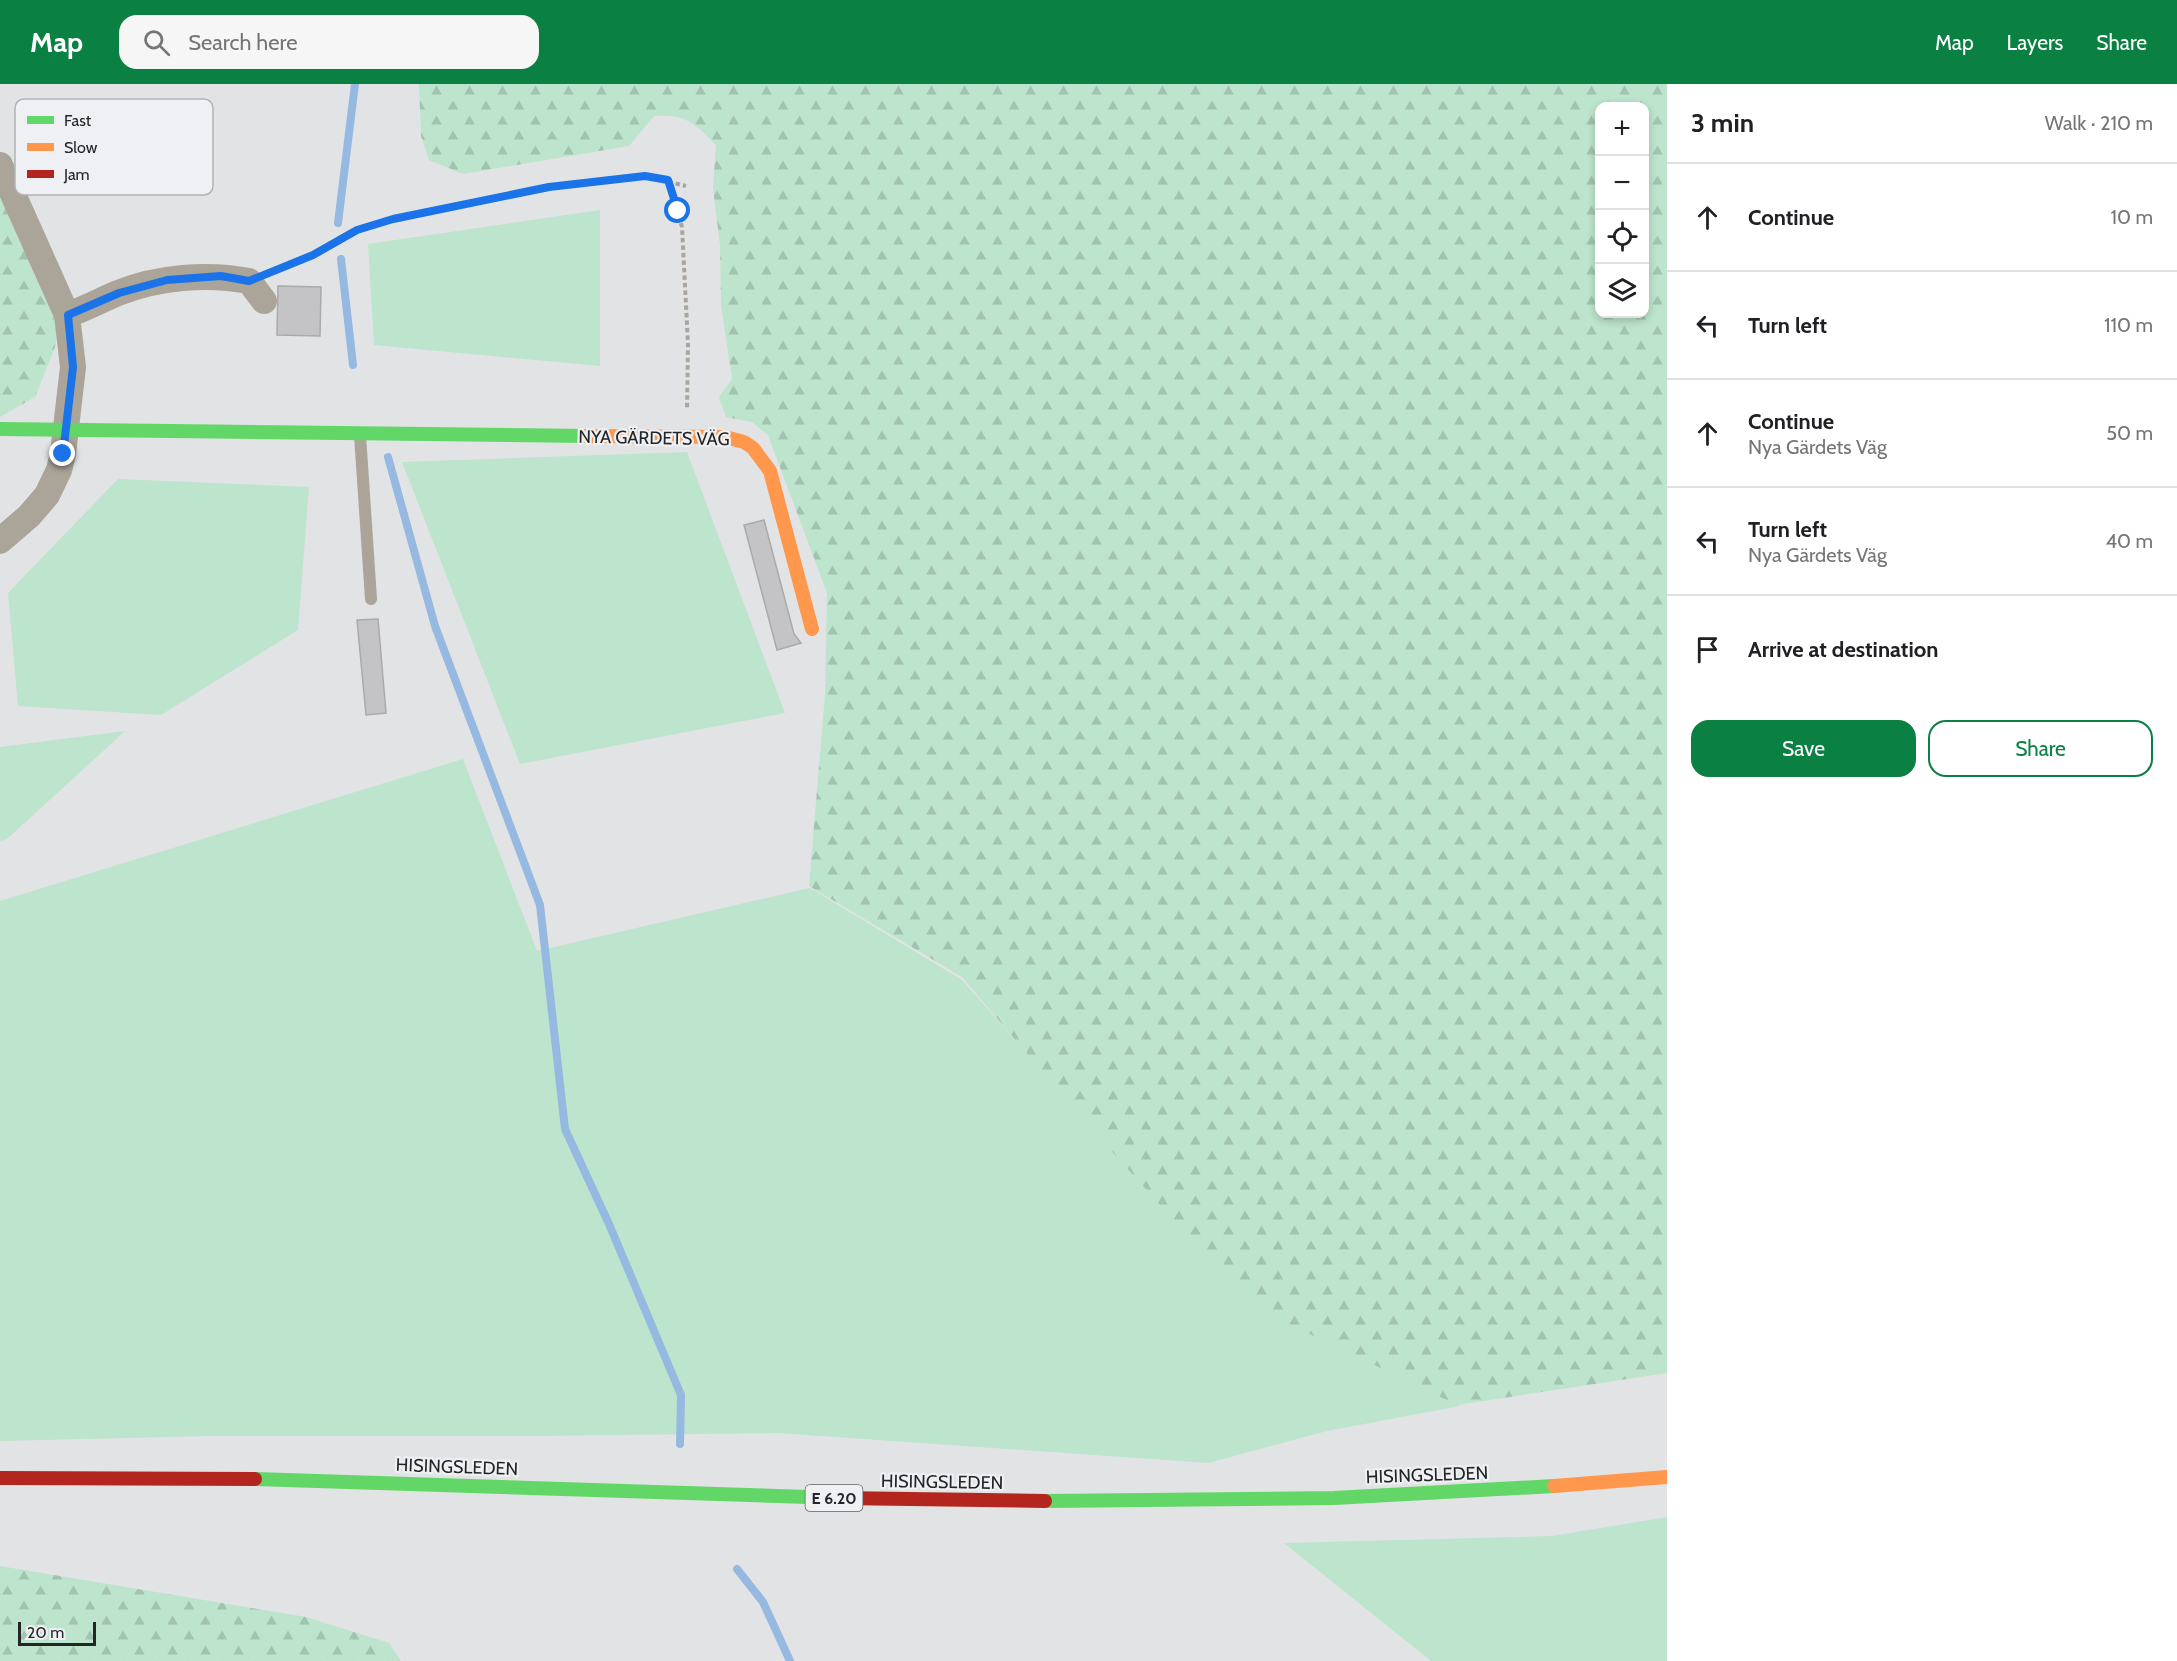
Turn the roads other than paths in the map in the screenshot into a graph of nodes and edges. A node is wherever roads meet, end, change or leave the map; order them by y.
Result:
1 (0, 165) edge
2 (257, 291) road end
3 (68, 315) junction
4 (0, 429) edge
5 (65, 431) junction
6 (360, 434) junction
7 (0, 541) edge
8 (371, 599) dead end
9 (812, 629) dead end
10 (1667, 1477) edge
11 (0, 1478) edge

1 - 3 street
2 - 3 street
3 - 5 street
4 - 5 main road, NYA GÄRDETS VÄG
5 - 6 main road, NYA GÄRDETS VÄG
5 - 7 street
6 - 8 lane
6 - 9 main road, NYA GÄRDETS VÄG
10 - 11 main road, HISINGSLEDEN / E 6.20

